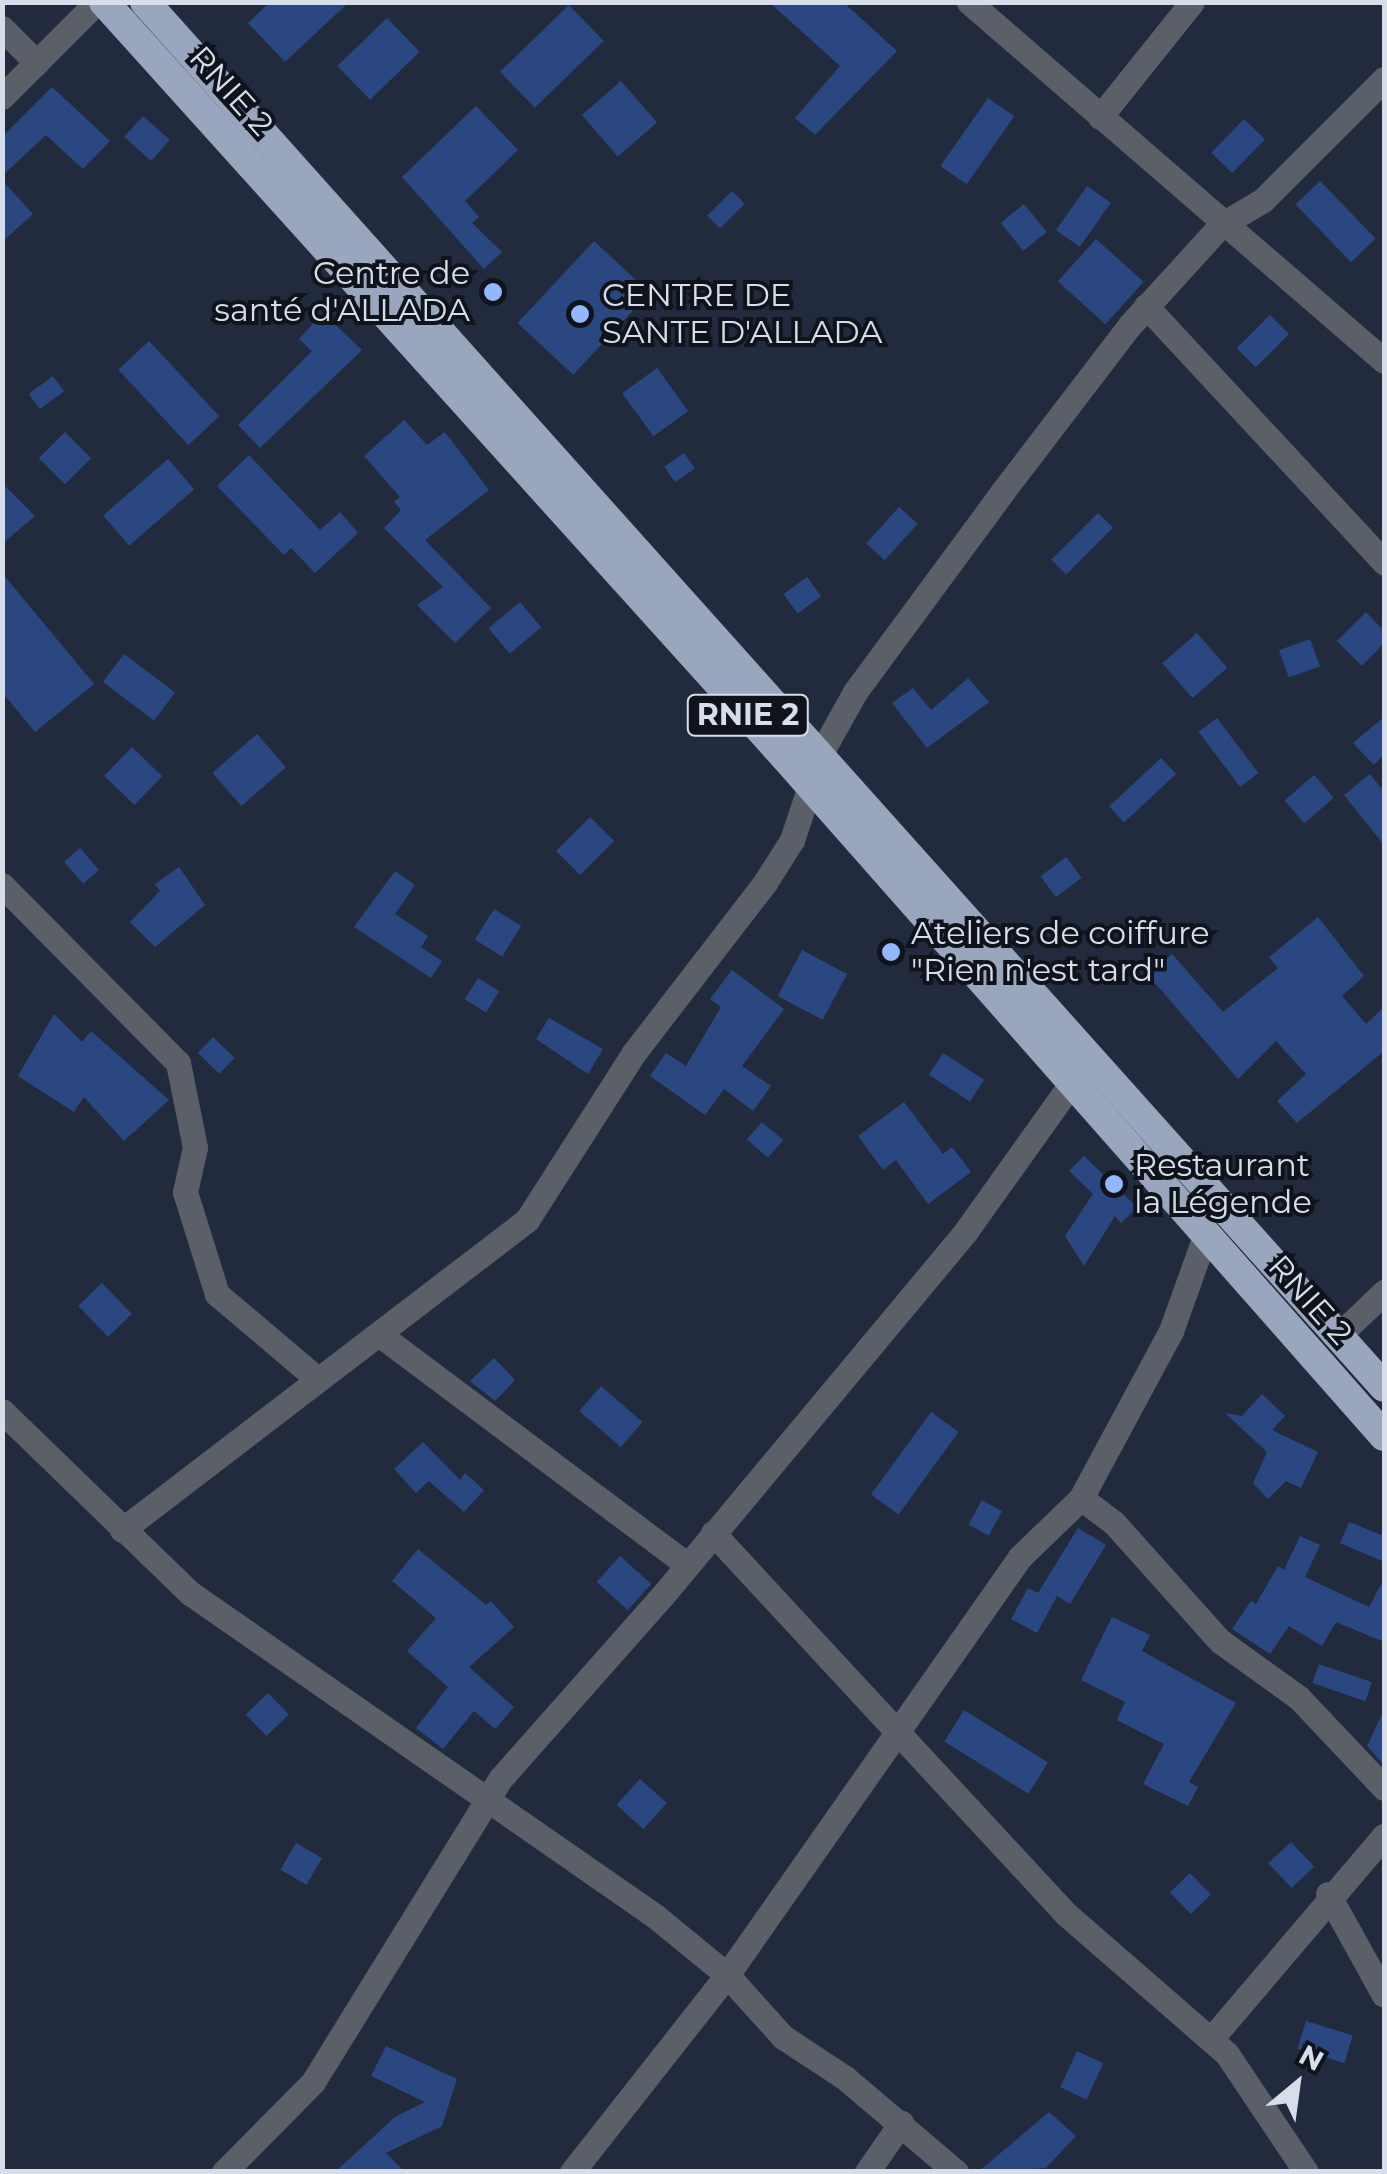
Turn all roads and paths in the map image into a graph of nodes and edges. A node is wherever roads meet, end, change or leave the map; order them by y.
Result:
1 (100, 2) edge
2 (145, 2) edge
3 (969, 2) edge
4 (1192, 2) edge
5 (2, 28) edge
6 (37, 64) junction
7 (1384, 78) edge
8 (2, 97) edge
9 (1100, 117) junction
10 (1221, 225) junction
11 (1146, 306) junction
12 (1384, 361) edge
13 (1384, 562) edge
14 (821, 753) junction
15 (810, 784) junction
16 (2, 885) edge
17 (1070, 1085) junction
18 (1205, 1236) junction
19 (1384, 1292) edge
20 (380, 1335) junction
21 (1338, 1336) junction
22 (316, 1378) junction
23 (1384, 1387) edge
24 (2, 1412) edge
25 (1384, 1436) edge
26 (1081, 1498) junction
27 (122, 1530) junction
28 (713, 1533) junction
29 (686, 1564) junction
30 (899, 1730) junction
31 (1384, 1788) edge
32 (485, 1800) junction
33 (1384, 1836) edge
34 (1328, 1894) junction
35 (727, 1975) junction
36 (1384, 1995) edge
37 (1211, 2039) junction
38 (902, 2123) junction
39 (224, 2172) edge
40 (572, 2172) edge
41 (867, 2172) edge
42 (956, 2172) edge
43 (1306, 2172) edge

1 - 6 street
1 - 15 highway, RNIE 2 / RNIE 2
2 - 14 highway, RNIE 2 / RNIE 2
3 - 9 street
4 - 9 street
5 - 6 street
6 - 8 street
7 - 10 street
9 - 10 street
10 - 11 street
10 - 12 street
11 - 13 street
11 - 14 street
14 - 15 street
14 - 21 highway, RNIE 2 / RNIE 2
15 - 17 highway, RNIE 2 / RNIE 2
15 - 20 street
16 - 22 street
17 - 18 highway, RNIE 2 / RNIE 2
17 - 28 street
18 - 25 highway, RNIE 2 / RNIE 2
18 - 26 street
19 - 21 street
20 - 22 street
20 - 29 street
21 - 23 highway, RNIE 2 / RNIE 2
22 - 27 street
24 - 27 street
26 - 30 street
26 - 31 street
27 - 32 street
28 - 29 street
28 - 30 street
29 - 32 street
30 - 35 street
30 - 37 street
32 - 35 street
32 - 39 street
33 - 34 street
34 - 36 street
34 - 37 street
35 - 38 street
35 - 40 street
37 - 43 street
38 - 41 street
38 - 42 street

